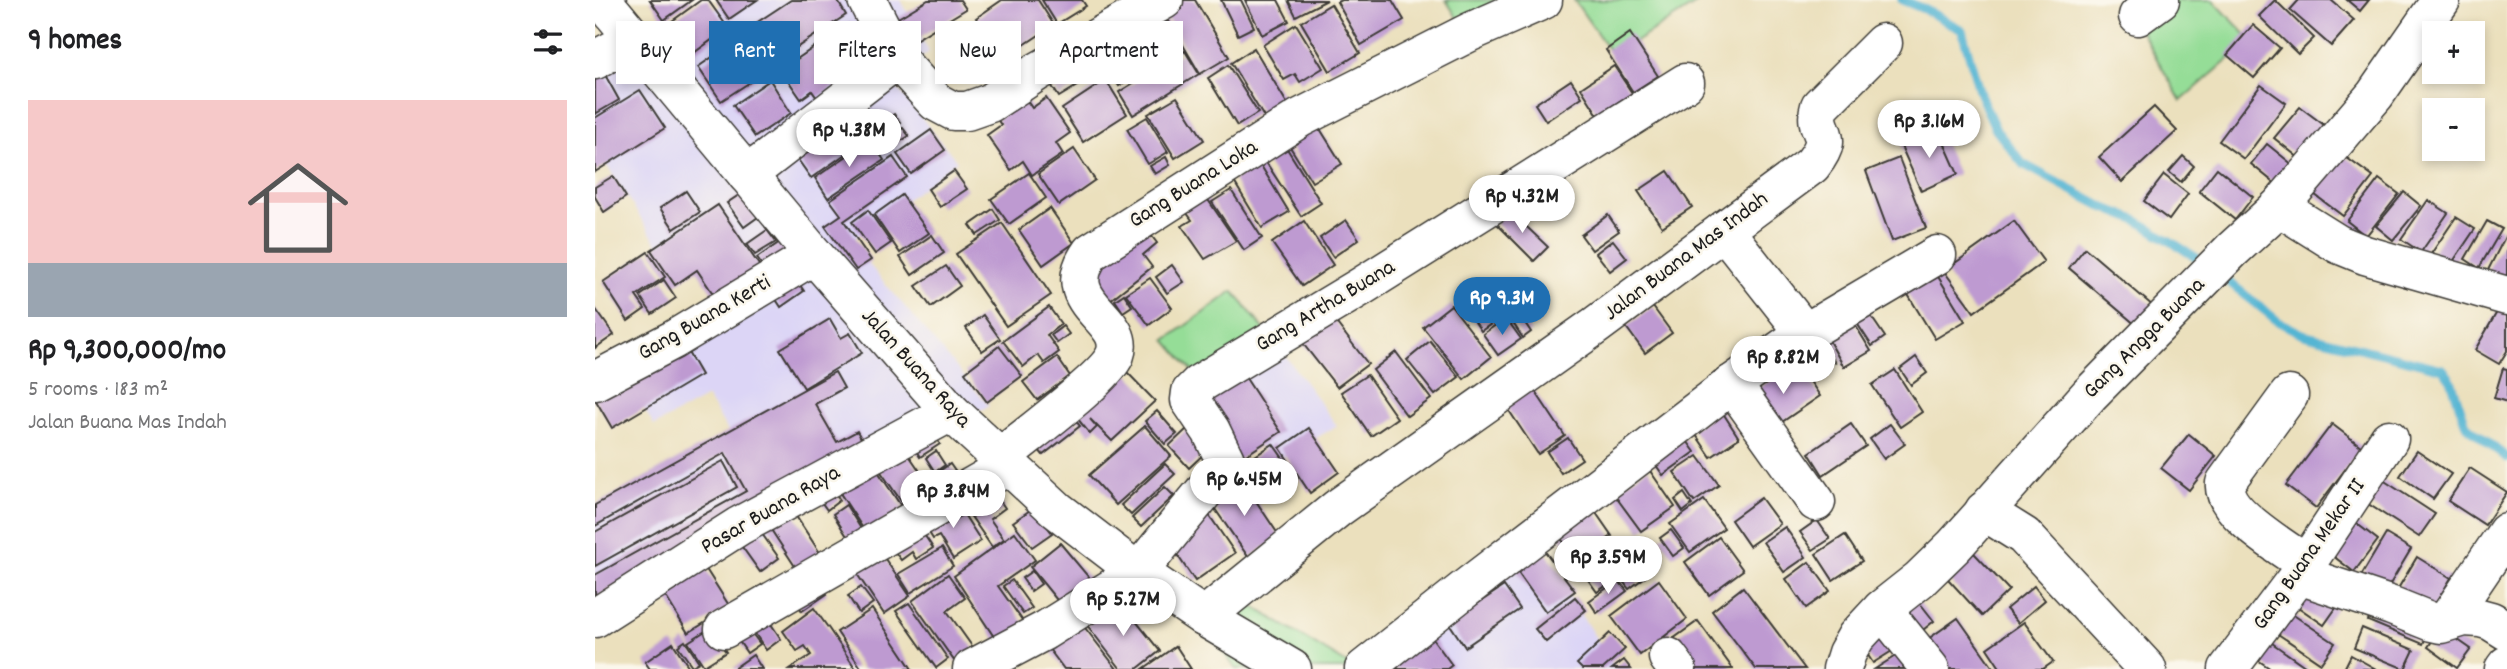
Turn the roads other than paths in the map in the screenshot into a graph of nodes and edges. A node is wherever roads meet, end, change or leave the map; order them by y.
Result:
1 (602, 0) edge
2 (867, 0) edge
3 (1164, 0) edge
4 (1543, 0) edge
5 (2441, 0) edge
6 (619, 21) edge
7 (878, 21) edge
8 (1883, 43) dead end
9 (616, 48) edge
10 (595, 60) edge
11 (1685, 83) dead end
12 (671, 84) edge
13 (865, 84) edge
14 (920, 84) edge
15 (747, 175) junction
16 (2279, 207) junction
17 (1724, 230) junction
18 (814, 255) junction
19 (1937, 255) dead end
20 (2507, 296) edge
21 (1805, 333) junction
22 (595, 381) edge
23 (1732, 384) junction
24 (2289, 395) dead end
25 (951, 412) junction
26 (2389, 439) dead end
27 (1004, 462) junction
28 (1816, 502) dead end
29 (1984, 511) junction
30 (2507, 532) edge
31 (2303, 569) junction
32 (1137, 572) junction
33 (1882, 609) junction
34 (1203, 617) junction
35 (595, 618) edge
36 (2445, 622) junction
37 (725, 629) dead end
38 (2507, 631) edge
39 (972, 669) edge
40 (1292, 669) edge
41 (1364, 669) edge
42 (1842, 669) edge
43 (1930, 669) edge
44 (2147, 669) edge
45 (2228, 669) edge

1 - 6 street, Jalan Buana Raya
2 - 7 street
3 - 14 street
4 - 27 street, Gang Buana Loka
5 - 16 street, Gang Angga Buana
8 - 17 street, Jalan Buana Mas Indah
9 - 10 street
11 - 32 street, Gang Artha Buana
12 - 15 street, Jalan Buana Raya
13 - 15 street
15 - 18 street, Jalan Buana Raya
16 - 20 street
16 - 29 street, Gang Angga Buana
17 - 21 street
17 - 34 street, Jalan Buana Mas Indah
18 - 22 street, Gang Buana Kerti
18 - 25 street, Jalan Buana Raya
19 - 21 street
21 - 23 street
23 - 28 street
23 - 41 street
24 - 31 street
25 - 27 street, Jalan Buana Raya
25 - 35 street, Pasar Buana Raya
26 - 31 street, Gang Buana Mekar II
27 - 32 street, Jalan Buana Raya
27 - 37 street
29 - 33 street, Gang Angga Buana
29 - 44 street
30 - 36 street
31 - 36 street
31 - 45 street, Gang Buana Mekar II
32 - 34 street, Jalan Buana Raya
32 - 39 street
33 - 42 street, Gang Angga Buana
33 - 43 street
34 - 40 street, Jalan Buana Raya
36 - 38 street

